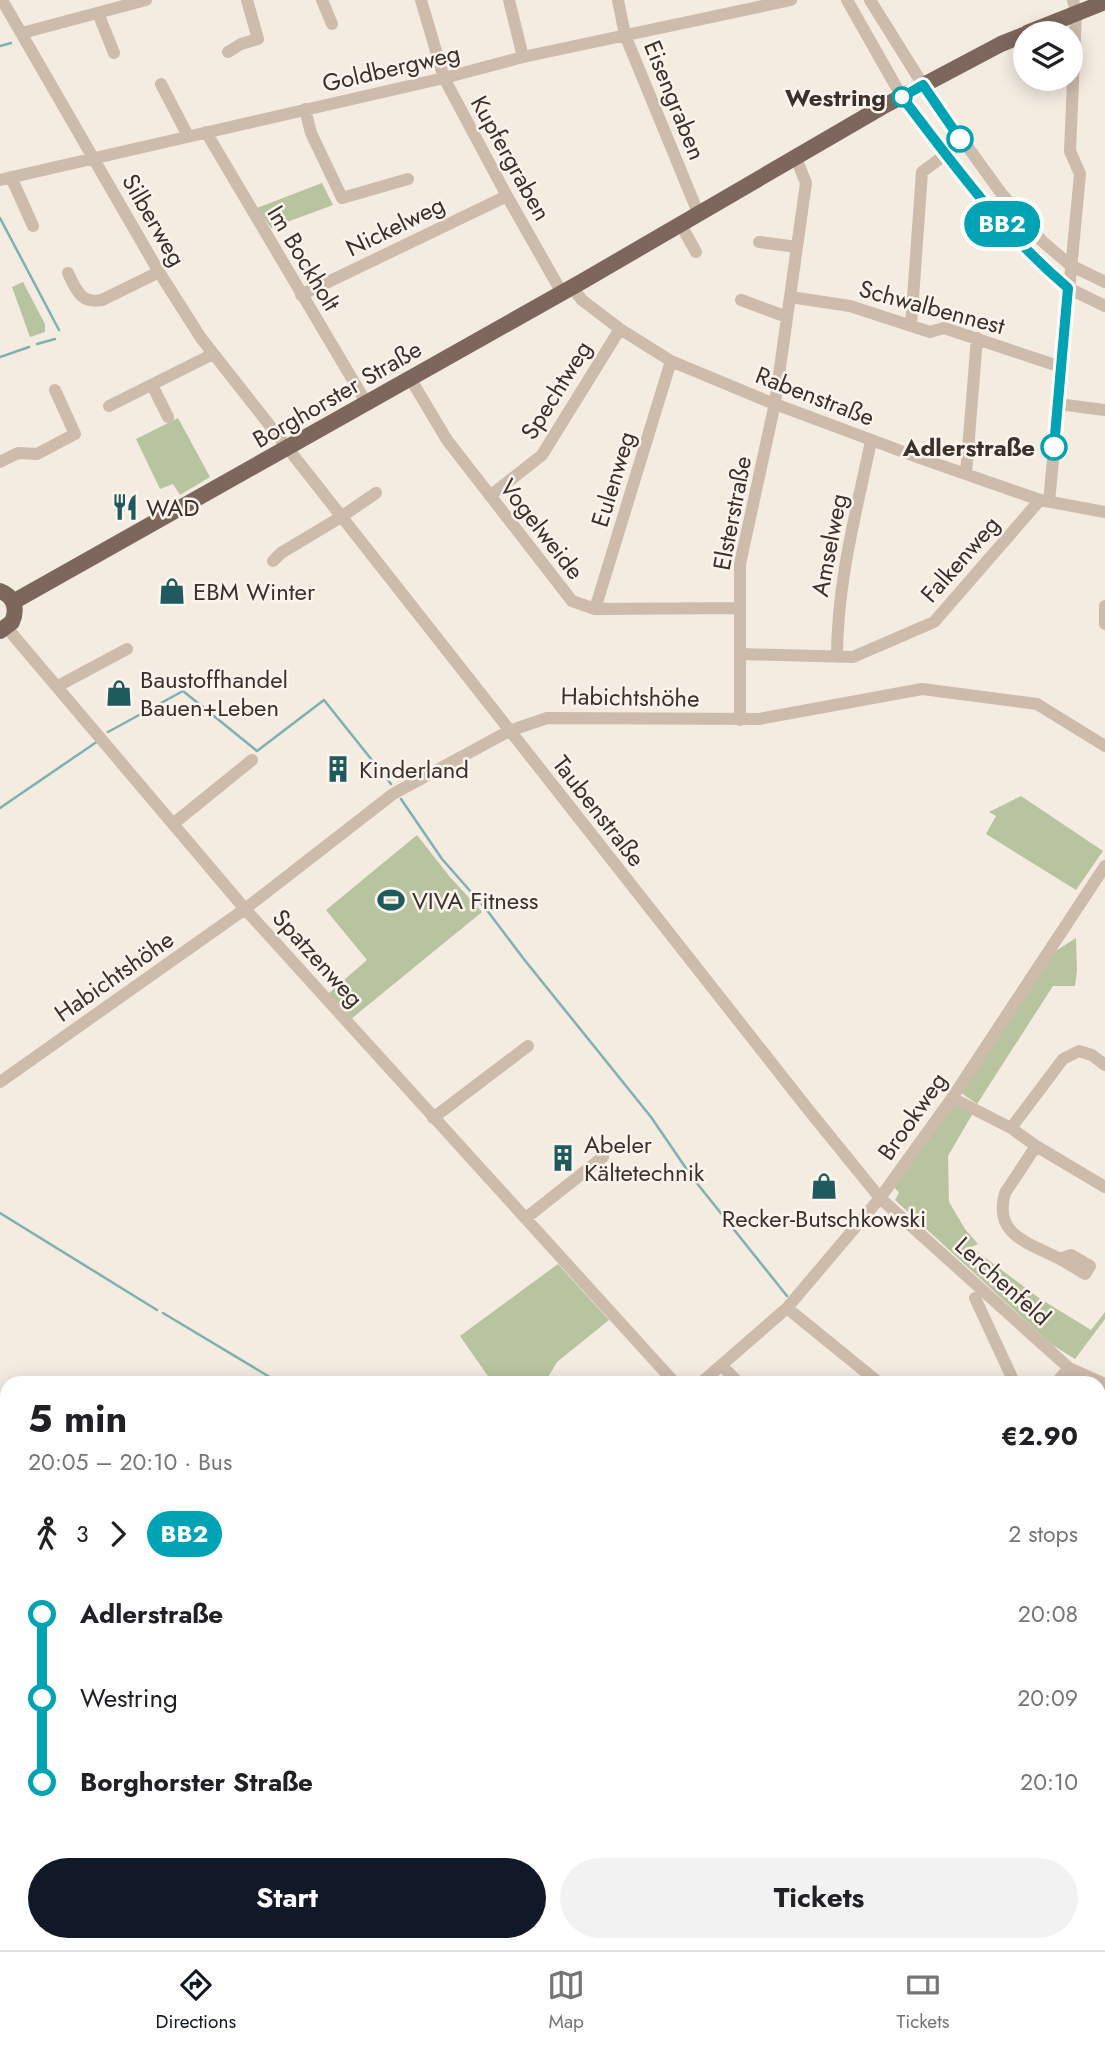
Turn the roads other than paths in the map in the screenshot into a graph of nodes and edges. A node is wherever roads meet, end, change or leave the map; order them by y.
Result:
1 (2, 0) edge
2 (145, 0) edge
3 (247, 0) edge
4 (322, 0) edge
5 (421, 0) edge
6 (509, 0) edge
7 (618, 0) edge
8 (791, 0) edge
9 (847, 0) edge
10 (870, 0) edge
11 (1105, 2) edge
12 (115, 4) edge
13 (733, 6) edge
14 (1075, 6) edge
15 (98, 13) junction
16 (1049, 21) edge
17 (332, 24) dead end
18 (22, 33) junction
19 (625, 35) junction
20 (1013, 40) edge
21 (228, 52) dead end
22 (114, 53) dead end
23 (523, 57) junction
24 (444, 78) junction
25 (161, 84) dead end
26 (923, 85) junction
27 (902, 97) junction
28 (305, 109) junction
29 (206, 132) junction
30 (188, 135) junction
31 (962, 141) junction
32 (947, 155) junction
33 (94, 157) junction
34 (796, 158) junction
35 (6, 179) edge
36 (408, 179) dead end
37 (507, 196) junction
38 (699, 215) junction
39 (681, 225) junction
40 (33, 226) dead end
41 (759, 242) dead end
42 (797, 247) junction
43 (696, 252) dead end
44 (1070, 265) junction
45 (159, 272) junction
46 (68, 273) dead end
47 (1105, 282) edge
48 (1068, 288) junction
49 (567, 290) junction
50 (302, 295) junction
51 (790, 297) junction
52 (741, 300) dead end
53 (1105, 306) edge
54 (788, 317) junction
55 (911, 326) junction
56 (620, 329) junction
57 (977, 338) junction
58 (213, 354) junction
59 (671, 361) junction
60 (1061, 367) junction
61 (410, 378) junction
62 (152, 385) junction
63 (55, 390) dead end
64 (775, 403) junction
65 (367, 404) junction
66 (1058, 404) junction
67 (109, 406) dead end
68 (1105, 410) edge
69 (169, 417) dead end
70 (871, 441) junction
71 (287, 449) junction
72 (0, 462) edge
73 (966, 474) junction
74 (376, 493) dead end
75 (489, 496) junction
76 (1045, 501) junction
77 (1105, 512) edge
78 (341, 517) junction
79 (273, 561) dead end
80 (0, 591) edge
81 (13, 601) junction
82 (1105, 606) edge
83 (740, 608) junction
84 (595, 609) junction
85 (1105, 624) edge
86 (4, 629) edge
87 (127, 649) dead end
88 (740, 654) junction
89 (837, 657) junction
90 (58, 687) junction
91 (740, 720) junction
92 (509, 731) junction
93 (1105, 746) edge
94 (252, 761) dead end
95 (173, 824) junction
96 (1105, 866) edge
97 (245, 909) junction
98 (528, 1046) dead end
99 (1105, 1065) edge
100 (0, 1083) edge
101 (952, 1098) junction
102 (433, 1118) junction
103 (1011, 1128) junction
104 (1036, 1146) junction
105 (603, 1157) dead end
106 (1105, 1187) edge
107 (880, 1198) junction
108 (526, 1218) junction
109 (1060, 1259) dead end
110 (975, 1298) dead end
111 (788, 1308) junction
112 (722, 1366) junction
113 (1069, 1368) junction
114 (669, 1376) edge
115 (710, 1376) edge
116 (732, 1376) edge
117 (871, 1376) edge
118 (1011, 1376) edge
119 (1062, 1376) edge
120 (1087, 1376) edge

1 - 18 street, Silberweg
2 - 12 street
3 - 21 street
4 - 17 street
5 - 24 street, Kupfergraben
6 - 23 street
7 - 19 street, Eisengraben
8 - 13 street, Goldbergweg
9 - 27 street
10 - 26 street
11 - 14 main road, Borghorster Straße
12 - 15 street
13 - 19 street, Goldbergweg
14 - 16 main road, Borghorster Straße
14 - 44 street
15 - 18 street
15 - 22 street
18 - 33 street, Silberweg
19 - 23 street, Goldbergweg
19 - 38 street, Eisengraben
20 - 26 main road, Borghorster Straße
23 - 24 street, Goldbergweg
24 - 28 street, Goldbergweg
24 - 37 street, Kupfergraben
25 - 30 street
26 - 27 main road, Borghorster Straße
26 - 31 street
27 - 32 street
27 - 34 main road, Borghorster Straße
28 - 29 street, Goldbergweg
28 - 36 street
29 - 30 street, Goldbergweg
29 - 50 street, Im Bockholt
30 - 33 street, Goldbergweg
31 - 32 street
31 - 44 street
32 - 48 street
32 - 55 street
33 - 35 street, Goldbergweg
33 - 45 street, Silberweg
34 - 38 main road, Borghorster Straße
34 - 42 street, Elsterstraße
35 - 40 street
37 - 49 street, Kupfergraben
37 - 50 street, Nickelweg
38 - 39 main road, Borghorster Straße
39 - 43 street
39 - 49 main road, Borghorster Straße
41 - 42 street
42 - 51 street, Elsterstraße
44 - 47 street
44 - 48 street
45 - 46 street
45 - 58 street, Silberweg
48 - 53 street
48 - 60 street
49 - 56 street, Rabenstraße
49 - 61 main road, Borghorster Straße
50 - 65 street, Im Bockholt
51 - 54 street, Elsterstraße
51 - 55 street, Schwalbennest
52 - 54 street
54 - 64 street, Elsterstraße
55 - 57 street, Schwalbennest
56 - 59 street, Rabenstraße
56 - 75 street, Spechtweg
57 - 60 street, Schwalbennest
57 - 73 street
58 - 62 street
58 - 71 street, Silberweg
59 - 64 street, Rabenstraße
59 - 84 street, Eulenweg
60 - 66 street
61 - 65 main road, Borghorster Straße
61 - 75 street, Vogelweide
62 - 67 street
62 - 69 street
63 - 72 street
64 - 70 street, Rabenstraße
64 - 83 street, Elsterstraße
65 - 71 main road, Borghorster Straße
66 - 68 street
66 - 76 street
70 - 73 street, Rabenstraße
70 - 89 street, Amselweg
71 - 78 street, Taubenstraße
71 - 81 main road, Borghorster Straße
73 - 76 street, Rabenstraße
74 - 78 street
75 - 84 street, Vogelweide
76 - 77 street, Rabenstraße
76 - 89 street, Falkenweg
78 - 79 street
78 - 92 street, Taubenstraße
80 - 81 main road
81 - 86 main road
82 - 85 street
83 - 84 street, Vogelweide
83 - 88 street, Elsterstraße
86 - 90 street, Spatzenweg
87 - 90 street
88 - 89 street, Falkenweg
88 - 91 street, Elsterstraße
90 - 95 street, Spatzenweg
91 - 92 street, Habichtshöhe
91 - 93 street, Habichtshöhe
92 - 97 street, Habichtshöhe
92 - 107 street, Taubenstraße
94 - 95 street
95 - 97 street, Spatzenweg
96 - 101 street, Brookweg
97 - 100 street, Habichtshöhe
97 - 102 street, Spatzenweg
98 - 102 street
99 - 103 street
101 - 103 street
101 - 107 street, Brookweg
102 - 108 street, Spatzenweg
103 - 104 street
104 - 106 street
104 - 109 street
105 - 108 street
107 - 111 street, Brookweg
107 - 113 street, Lerchenfeld
108 - 114 street, Spatzenweg
110 - 118 street
111 - 112 street, Brookweg
111 - 117 street
112 - 115 street, Brookweg
112 - 116 street
113 - 119 street
113 - 120 street, Lerchenfeld

